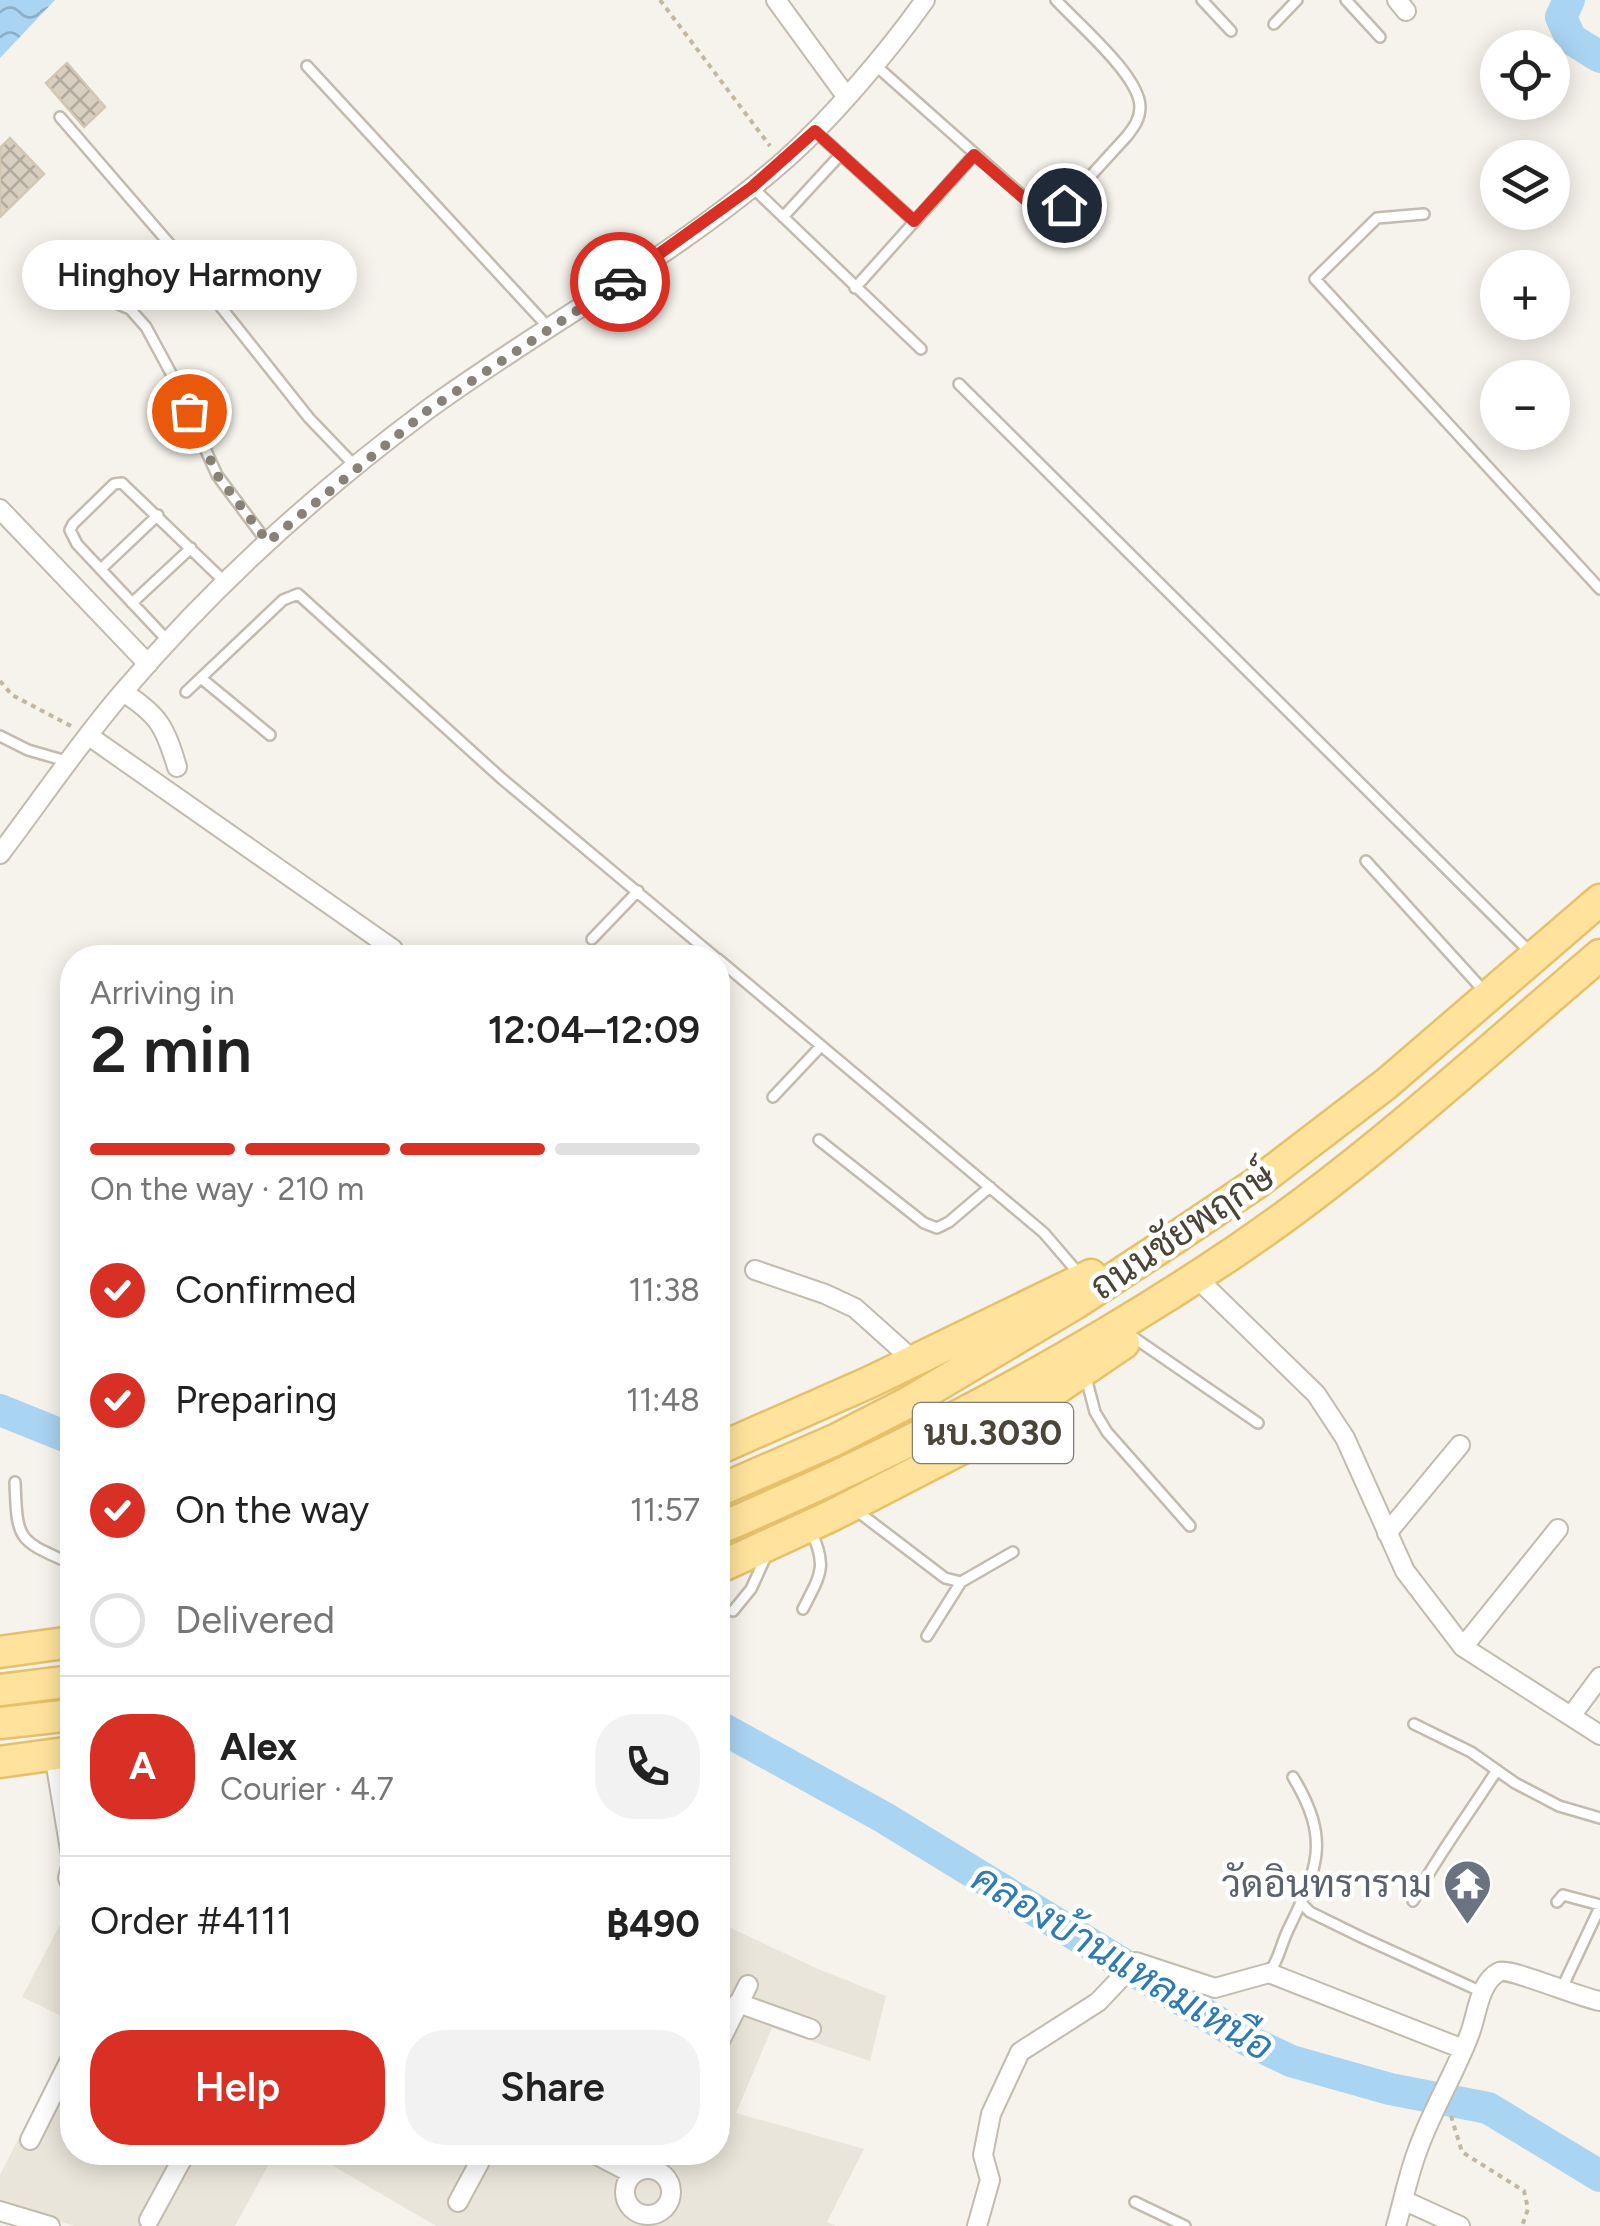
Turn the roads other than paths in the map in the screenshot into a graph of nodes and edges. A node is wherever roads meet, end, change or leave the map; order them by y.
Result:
1 (776, 0) edge
2 (924, 0) edge
3 (1056, 0) edge
4 (1202, 0) edge
5 (1297, 0) edge
6 (1346, 0) edge
7 (1274, 24) dead end
8 (1231, 31) dead end
9 (1380, 38) dead end
10 (873, 63) junction
11 (306, 66) dead end
12 (846, 96) junction
13 (60, 117) dead end
14 (815, 131) junction
15 (840, 154) junction
16 (974, 155) junction
17 (752, 187) junction
18 (1424, 214) dead end
19 (783, 217) junction
20 (914, 221) junction
21 (66, 273) dead end
22 (855, 288) junction
23 (549, 328) junction
24 (921, 350) dead end
25 (959, 384) dead end
26 (356, 466) junction
27 (2, 514) edge
28 (158, 515) junction
29 (268, 542) junction
30 (191, 548) junction
31 (102, 569) junction
32 (226, 584) junction
33 (1600, 589) edge
34 (132, 602) junction
35 (168, 641) junction
36 (148, 664) junction
37 (200, 678) junction
38 (122, 692) junction
39 (186, 692) dead end
40 (0, 736) edge
41 (89, 736) junction
42 (270, 736) dead end
43 (69, 762) junction
44 (177, 767) dead end
45 (0, 854) edge
46 (1366, 861) dead end
47 (1600, 889) edge
48 (638, 891) junction
49 (1600, 900) edge
50 (592, 939) dead end
51 (386, 945) edge
52 (702, 945) edge
53 (1543, 949) junction
54 (1593, 962) edge
55 (730, 969) edge
56 (1489, 997) junction
57 (821, 1046) junction
58 (774, 1097) dead end
59 (819, 1140) dead end
60 (990, 1188) junction
61 (1172, 1240) junction
62 (1238, 1250) junction
63 (755, 1270) dead end
64 (1082, 1278) junction
65 (1204, 1285) junction
66 (1132, 1337) junction
67 (916, 1358) junction
68 (1084, 1372) junction
69 (1258, 1424) dead end
70 (730, 1443) edge
71 (1460, 1445) dead end
72 (15, 1482) dead end
73 (730, 1486) edge
74 (851, 1506) junction
75 (730, 1523) edge
76 (1190, 1526) dead end
77 (808, 1527) junction
78 (1558, 1529) dead end
79 (1387, 1533) junction
80 (772, 1543) junction
81 (1013, 1552) dead end
82 (60, 1558) edge
83 (730, 1562) edge
84 (960, 1582) junction
85 (803, 1609) dead end
86 (732, 1612) dead end
87 (927, 1636) dead end
88 (60, 1644) edge
89 (1463, 1646) junction
90 (0, 1652) edge
91 (1600, 1677) edge
92 (60, 1682) edge
93 (0, 1690) edge
94 (60, 1716) edge
95 (1571, 1716) junction
96 (0, 1723) edge
97 (1414, 1724) dead end
98 (1600, 1734) edge
99 (60, 1753) edge
100 (0, 1762) edge
101 (1496, 1770) junction
102 (1293, 1777) dead end
103 (1600, 1818) edge
104 (1413, 1902) dead end
105 (1558, 1902) dead end
106 (1301, 1903) junction
107 (1600, 1906) edge
108 (1269, 1972) junction
109 (748, 1985) dead end
110 (1561, 1990) junction
111 (1482, 1992) junction
112 (1600, 2001) edge
113 (738, 2004) junction
114 (730, 2020) edge
115 (811, 2030) dead end
116 (1463, 2050) junction
117 (60, 2080) edge
118 (30, 2140) dead end
119 (179, 2165) edge
120 (479, 2165) edge
121 (616, 2165) edge
122 (658, 2165) edge
123 (656, 2170) junction
124 (633, 2174) junction
125 (1404, 2200) junction
126 (458, 2202) dead end
127 (1135, 2202) dead end
128 (0, 2212) edge
129 (668, 2218) edge
130 (630, 2219) edge
131 (149, 2220) dead end
132 (50, 2226) edge
133 (977, 2226) edge
134 (1185, 2226) edge
135 (1396, 2226) edge
136 (1460, 2226) edge

1 - 12 street
2 - 10 street
3 - 16 lane
4 - 8 lane
5 - 7 lane
6 - 9 lane
10 - 12 street
10 - 16 lane
11 - 23 lane
12 - 14 street
13 - 26 lane
14 - 15 lane
14 - 17 street
15 - 19 lane
15 - 20 lane
16 - 20 lane
17 - 19 lane
17 - 23 street
18 - 33 lane
19 - 22 lane
20 - 22 lane
21 - 29 lane
22 - 24 lane
23 - 26 street
25 - 53 lane
26 - 29 street
27 - 36 street
28 - 30 lane
28 - 31 lane
28 - 31 lane
29 - 32 street
30 - 32 lane
30 - 34 lane
31 - 34 lane
32 - 35 street
34 - 35 lane
35 - 36 street
36 - 38 street
37 - 39 lane
37 - 42 lane
37 - 48 lane
38 - 41 street
38 - 44 street
40 - 43 lane
41 - 43 street
41 - 51 street
43 - 45 street
46 - 56 lane
47 - 53 main road
48 - 50 lane
48 - 52 lane
49 - 53 main road, ถนนชัยพฤกษ์ / นบ.3030
53 - 56 main road, ถนนชัยพฤกษ์ / นบ.3030
54 - 62 main road, ถนนชัยพฤกษ์ / นบ.3030
55 - 57 lane
56 - 61 main road, ถนนชัยพฤกษ์ / นบ.3030
57 - 58 lane
57 - 60 lane
59 - 60 lane
60 - 64 lane
61 - 64 main road
61 - 73 main road, ถนนชัยพฤกษ์ / นบ.3030
62 - 65 main road, ถนนชัยพฤกษ์ / นบ.3030
62 - 75 main road, ถนนชัยพฤกษ์ / นบ.3030
63 - 67 street
64 - 67 main road
65 - 66 main road, ถนนชัยพฤกษ์ / นบ.3030
65 - 79 street
66 - 68 main road, ถนนชัยพฤกษ์ / นบ.3030
66 - 69 lane
67 - 70 main road, นบ.3030
68 - 74 main road, ถนนชัยพฤกษ์ / นบ.3030
68 - 76 lane
71 - 79 street
72 - 82 lane
74 - 77 main road, ถนนชัยพฤกษ์ / นบ.3030
74 - 84 lane
77 - 80 main road, ถนนชัยพฤกษ์ / นบ.3030
77 - 85 lane
78 - 89 street
79 - 89 street
80 - 83 main road, ถนนชัยพฤกษ์ / นบ.3030
80 - 86 lane
81 - 84 lane
84 - 87 lane
88 - 90 main road
89 - 95 street
91 - 95 street
92 - 93 main road
94 - 96 main road
95 - 98 street
97 - 101 lane
99 - 100 main road
101 - 103 lane
101 - 104 lane
102 - 106 lane
105 - 107 lane
106 - 108 lane
106 - 111 lane
107 - 110 lane
108 - 116 street
108 - 133 street
109 - 113 street
110 - 111 street
110 - 112 street
111 - 116 street
113 - 114 street
113 - 115 street
116 - 125 street
117 - 118 street
119 - 131 street
120 - 126 street
121 - 124 street
122 - 123 street
123 - 124 street
123 - 129 street
124 - 130 street
125 - 135 street
125 - 136 street
127 - 134 lane
128 - 132 street
129 - 130 street

